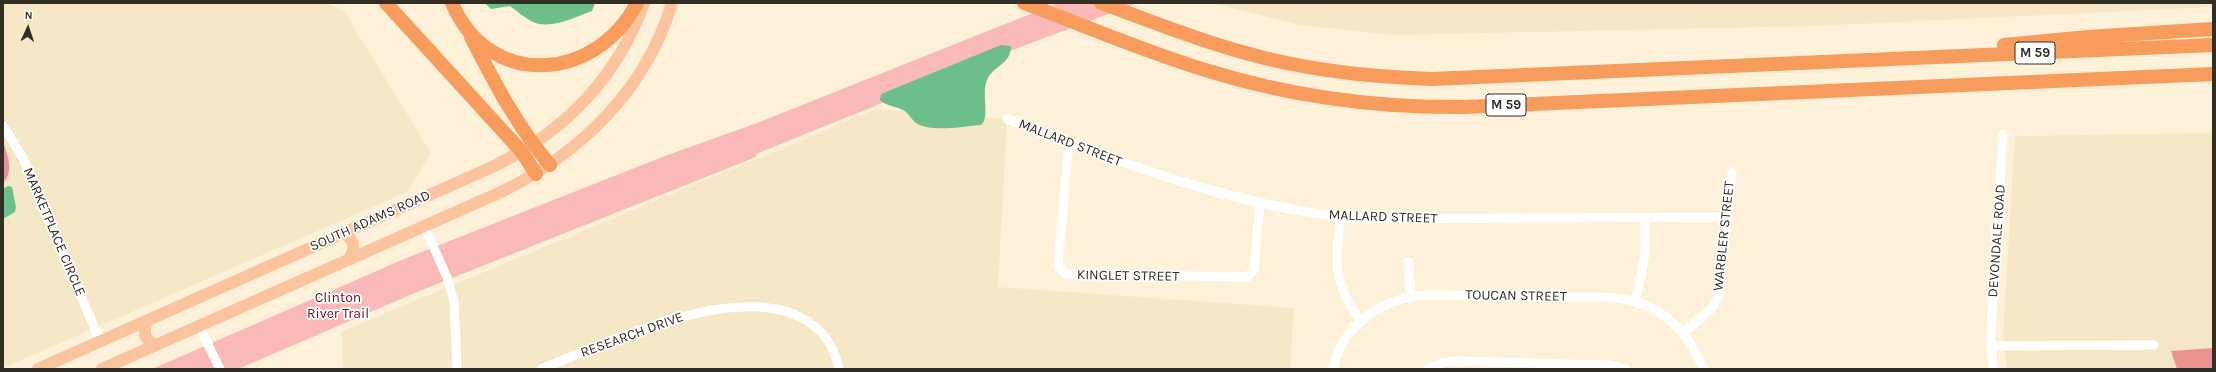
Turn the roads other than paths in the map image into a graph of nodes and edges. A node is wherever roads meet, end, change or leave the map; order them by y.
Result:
1 (386, 3) edge
2 (452, 3) edge
3 (637, 3) edge
4 (644, 3) edge
5 (672, 3) edge
6 (1025, 3) edge
7 (1101, 3) edge
8 (466, 26) junction
9 (2213, 29) edge
10 (2213, 45) edge
11 (1857, 61) junction
12 (2213, 74) edge
13 (2158, 76) junction
14 (2213, 80) edge
15 (1007, 119) dead end
16 (3, 126) edge
17 (2003, 135) dead end
18 (1069, 143) junction
19 (527, 148) junction
20 (550, 165) junction
21 (1732, 172) dead end
22 (536, 174) junction
23 (1260, 203) junction
24 (1341, 218) junction
25 (1726, 218) junction
26 (1644, 219) junction
27 (424, 226) junction
28 (344, 233) junction
29 (350, 259) junction
30 (1408, 262) dead end
31 (1411, 296) junction
32 (1635, 302) junction
33 (149, 320) junction
34 (1361, 321) junction
35 (199, 326) junction
36 (1684, 333) junction
37 (100, 341) junction
38 (2154, 345) dead end
39 (154, 346) junction
40 (1990, 346) junction
41 (38, 369) edge
42 (102, 369) edge
43 (220, 369) edge
44 (457, 369) edge
45 (541, 369) edge
46 (840, 369) edge
47 (1333, 369) edge
48 (1428, 369) edge
49 (1624, 369) edge
50 (1703, 369) edge
51 (1994, 369) edge

1 - 19 highway
2 - 8 highway
3 - 8 highway
4 - 19 main road, SOUTH ADAMS ROAD
5 - 20 main road, SOUTH ADAMS ROAD
6 - 13 highway, M 59
7 - 11 highway, M 59
8 - 19 highway
9 - 11 highway
10 - 11 highway, M 59
12 - 13 highway, M 59
13 - 14 highway
15 - 18 street, MALLARD STREET
16 - 37 street, MARKETPLACE CIRCLE
17 - 40 street, DEVONDALE ROAD
18 - 23 street, MALLARD STREET
18 - 23 street, KINGLET STREET
19 - 20 highway
19 - 22 highway
19 - 28 main road, SOUTH ADAMS ROAD
20 - 22 main road, SOUTH ADAMS ROAD
21 - 25 street, WARBLER STREET
22 - 27 main road, SOUTH ADAMS ROAD
23 - 24 street, MALLARD STREET
24 - 26 street, MALLARD STREET
24 - 34 street
25 - 26 street, MALLARD STREET
25 - 36 street, WARBLER STREET
26 - 32 street
27 - 29 main road, SOUTH ADAMS ROAD
27 - 44 street
28 - 29 main road
28 - 33 main road, SOUTH ADAMS ROAD
29 - 35 main road, SOUTH ADAMS ROAD
30 - 31 street
31 - 32 street, TOUCAN STREET
31 - 34 street, TOUCAN STREET
32 - 36 street, TOUCAN STREET
33 - 37 main road, SOUTH ADAMS ROAD
33 - 39 main road
34 - 47 street, TOUCAN STREET
35 - 39 main road, SOUTH ADAMS ROAD
35 - 43 street
36 - 50 street, TOUCAN STREET
37 - 41 main road, SOUTH ADAMS ROAD
38 - 40 street
39 - 42 main road, SOUTH ADAMS ROAD
40 - 51 street, DEVONDALE ROAD
45 - 46 street, RESEARCH DRIVE
48 - 49 street

